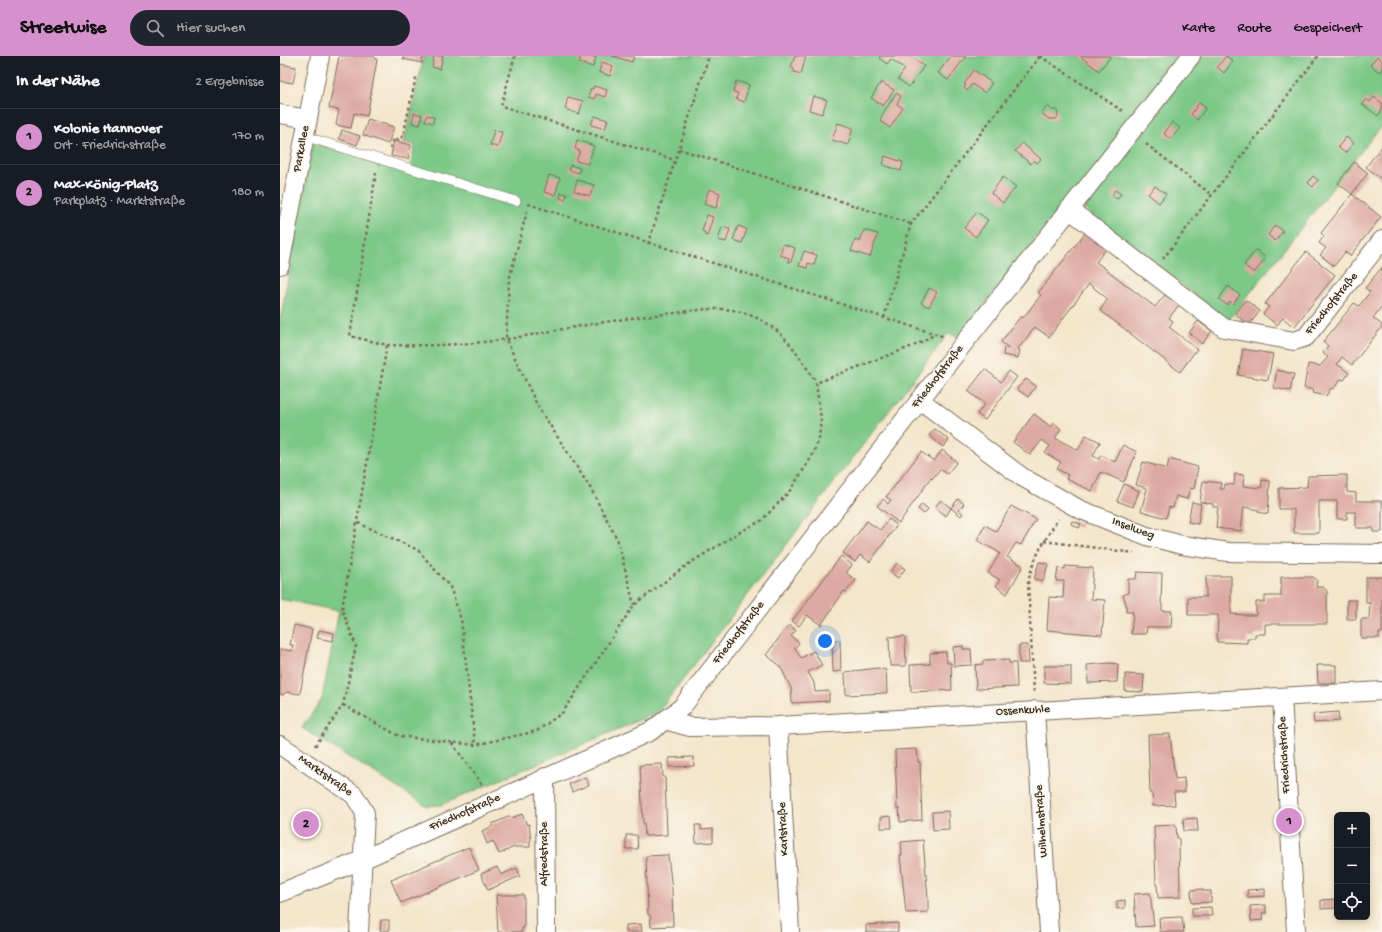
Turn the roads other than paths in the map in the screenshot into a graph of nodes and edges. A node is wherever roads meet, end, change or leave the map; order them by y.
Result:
1 (320, 56) edge
2 (1190, 56) edge
3 (280, 114) edge
4 (306, 127) junction
5 (516, 201) road end
6 (1070, 208) junction
7 (1382, 240) edge
8 (280, 265) edge
9 (920, 400) junction
10 (1382, 554) edge
11 (1382, 691) edge
12 (1282, 697) junction
13 (1035, 710) junction
14 (665, 720) junction
15 (778, 726) junction
16 (280, 745) edge
17 (545, 777) junction
18 (362, 860) junction
19 (280, 893) edge
20 (359, 932) edge
21 (546, 932) edge
22 (790, 932) edge
23 (1049, 932) edge
24 (1296, 932) edge

1 - 4 street, Parkallee
2 - 6 street, Friedhofstraße
3 - 4 street
4 - 5 lane
4 - 8 street, Parkallee
6 - 7 street, Friedhofstraße
6 - 9 street, Friedhofstraße
9 - 10 street, Inselweg
9 - 14 street, Friedhofstraße
11 - 12 street, Ossenkuhle
12 - 13 street, Ossenkuhle
12 - 24 street, Friedrichstraße
13 - 15 street, Ossenkuhle
13 - 23 street, Wilhelmstraße
14 - 15 street, Ossenkuhle
14 - 17 street, Friedhofstraße
15 - 22 street, Karlstraße
16 - 18 street, Marktstraße
17 - 18 street, Friedhofstraße
17 - 21 street, Alfredstraße
18 - 19 street, Friedhofstraße
18 - 20 street, Marktstraße

